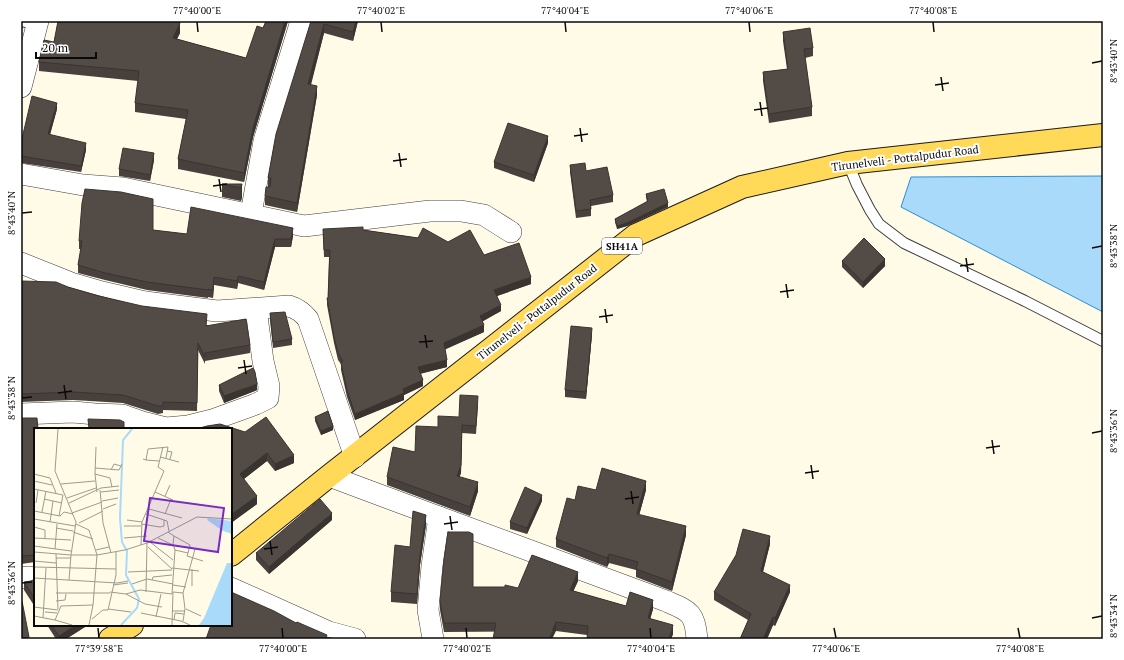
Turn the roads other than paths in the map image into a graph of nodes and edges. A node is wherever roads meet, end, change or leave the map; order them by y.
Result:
1 (301, 21) edge
2 (32, 22) edge
3 (21, 87) edge
4 (1103, 135) edge
5 (848, 163) junction
6 (21, 174) edge
7 (251, 214) junction
8 (511, 232) dead end
9 (21, 263) edge
10 (256, 309) junction
11 (1103, 342) edge
12 (21, 414) edge
13 (355, 457) junction
14 (329, 476) junction
15 (439, 517) junction
16 (232, 555) edge
17 (232, 588) edge
18 (130, 626) edge
19 (110, 639) edge
20 (355, 639) edge
21 (433, 639) edge
22 (698, 639) edge

1 - 7 street
2 - 3 street
4 - 5 main road, Tirunelveli - Pottalpudur Road / SH41A
5 - 11 lane
5 - 13 main road, Tirunelveli - Pottalpudur Road / SH41A
6 - 7 street
7 - 8 street
9 - 10 street
10 - 12 street
10 - 13 street
13 - 14 main road, Tirunelveli - Pottalpudur Road / SH41A
14 - 15 street
14 - 16 main road, Tirunelveli - Pottalpudur Road / SH41A
15 - 21 street
15 - 22 street
17 - 20 street
18 - 19 main road

